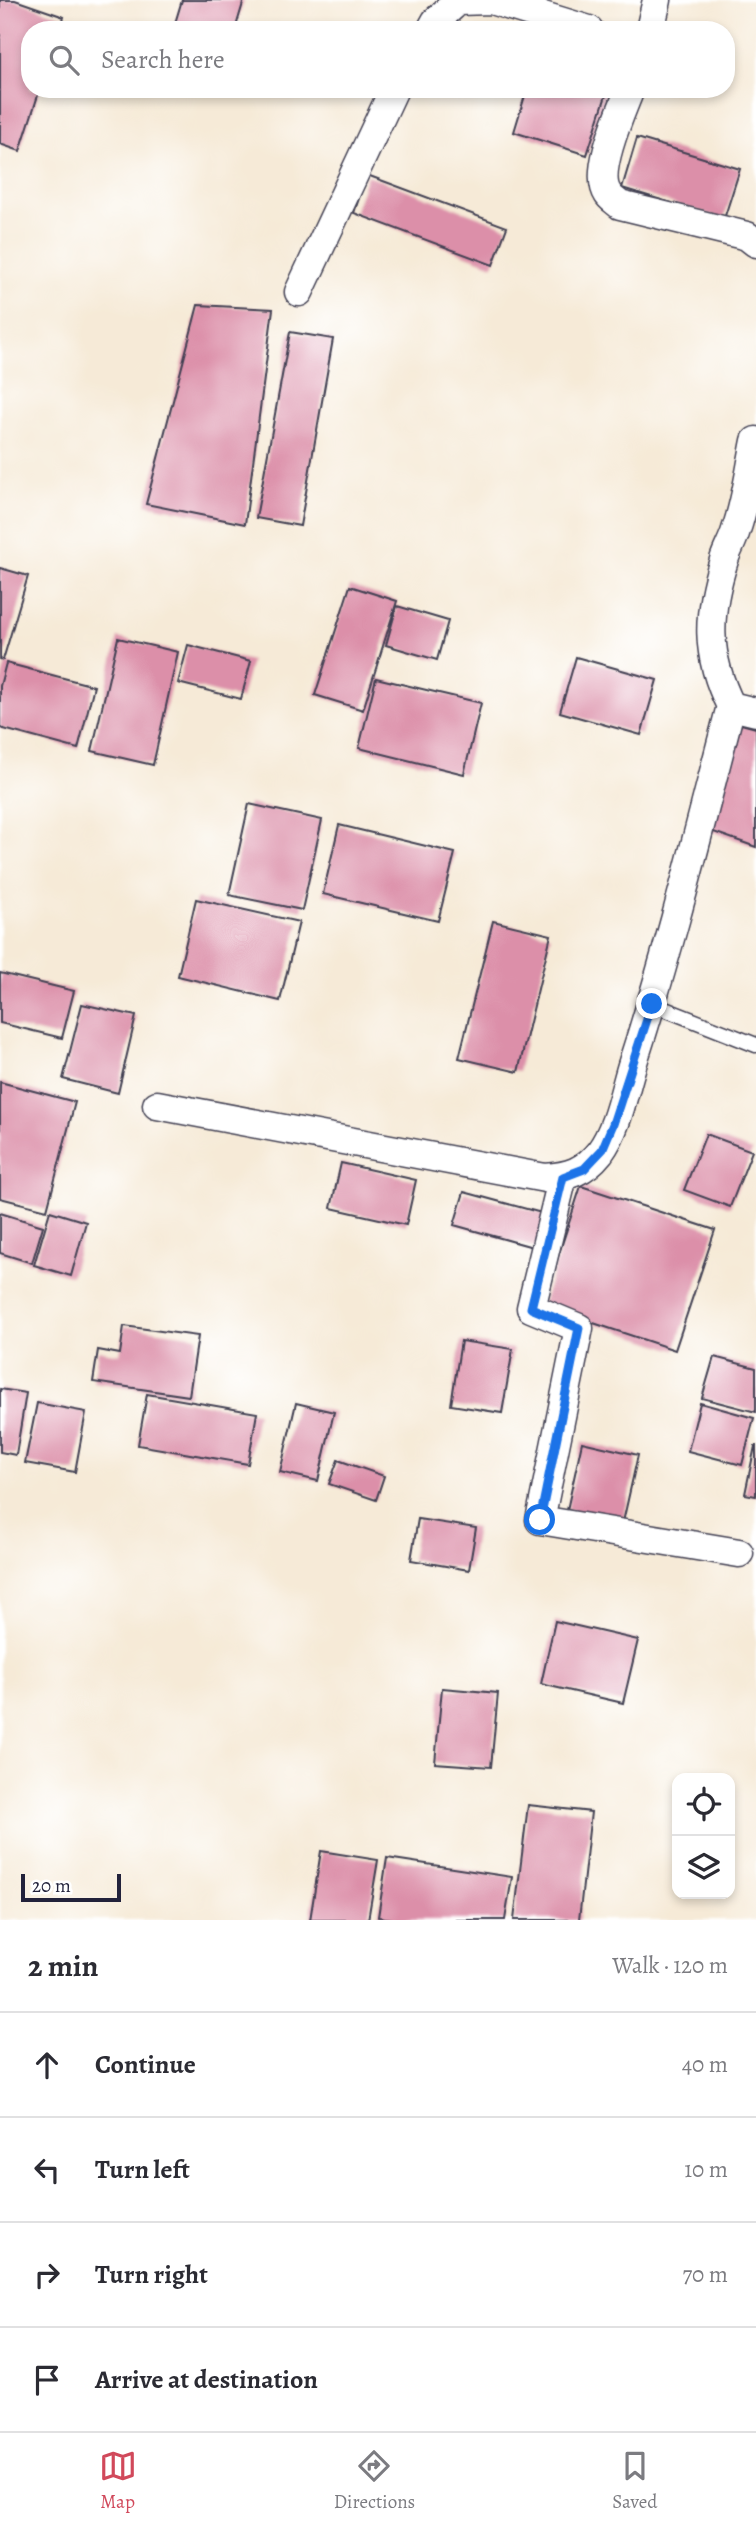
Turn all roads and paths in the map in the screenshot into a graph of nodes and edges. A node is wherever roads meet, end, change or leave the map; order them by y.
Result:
1 (657, 0) edge
2 (437, 21) edge
3 (560, 21) edge
4 (652, 21) edge
5 (390, 98) edge
6 (626, 98) edge
7 (756, 243) edge
8 (299, 292) dead end
9 (756, 441) edge
10 (743, 709) edge
11 (652, 1004) junction
12 (756, 1045) edge
13 (157, 1105) dead end
14 (563, 1177) junction
15 (739, 1553) dead end

1 - 4 street
2 - 3 street
5 - 8 street
6 - 7 street
9 - 10 street
10 - 11 street
11 - 12 lane
11 - 14 street
13 - 14 street
14 - 15 street

